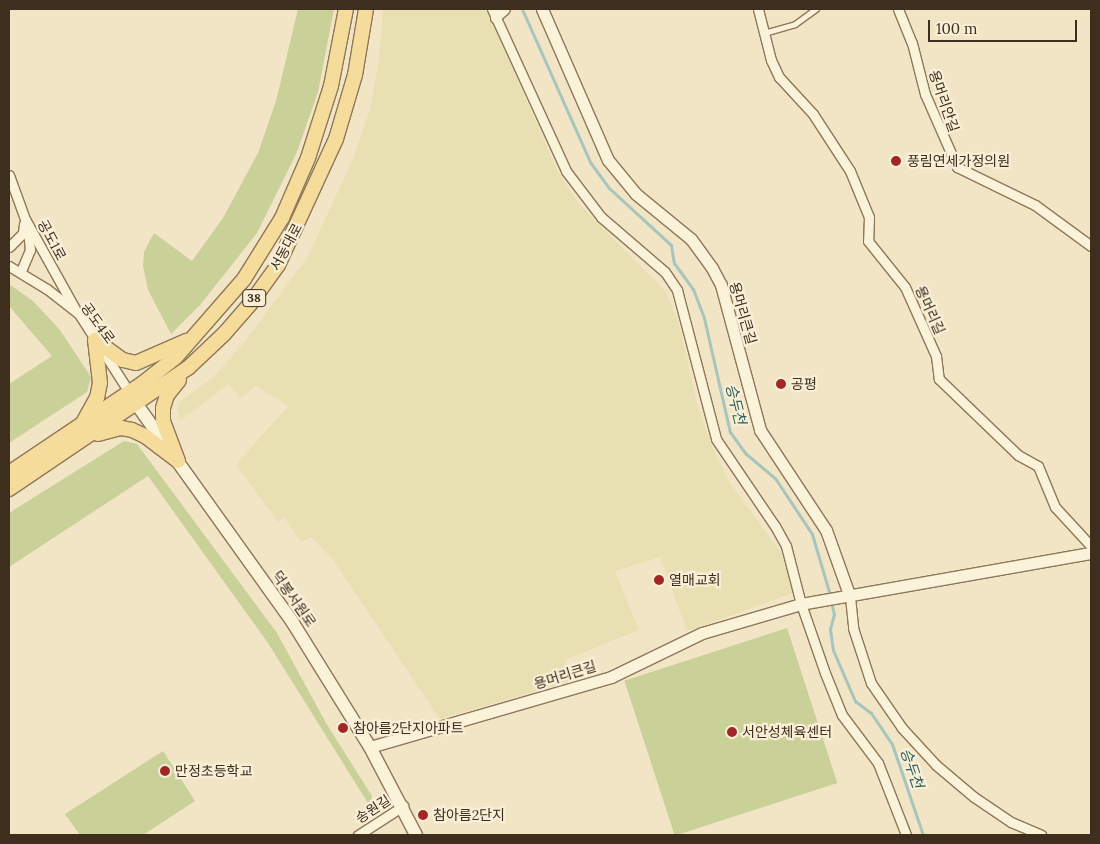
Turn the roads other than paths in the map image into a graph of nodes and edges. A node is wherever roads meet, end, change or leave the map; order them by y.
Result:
1 (346, 9) edge
2 (366, 9) edge
3 (492, 9) edge
4 (542, 9) edge
5 (758, 9) edge
6 (816, 9) edge
7 (898, 9) edge
8 (501, 13) edge
9 (764, 33) junction
10 (9, 175) edge
11 (25, 219) junction
12 (1091, 246) edge
13 (9, 247) edge
14 (9, 266) edge
15 (21, 271) junction
16 (78, 314) junction
17 (196, 336) junction
18 (95, 340) junction
19 (188, 368) junction
20 (129, 392) junction
21 (137, 404) junction
22 (84, 431) junction
23 (178, 462) junction
24 (9, 473) edge
25 (9, 489) edge
26 (1091, 546) edge
27 (1091, 553) edge
28 (844, 598) junction
29 (804, 604) junction
30 (370, 747) junction
31 (403, 806) junction
32 (358, 835) edge
33 (416, 835) edge
34 (906, 835) edge
35 (1041, 835) edge

1 - 17 main road, 서동대로 / 38
2 - 19 main road, 서동대로 / 38
3 - 8 street
4 - 28 street, 용머리큰길
5 - 9 street, 용머리길
6 - 9 lane
7 - 12 street, 용머리안길
8 - 29 street
9 - 26 street, 용머리길
10 - 11 street, 공도1로
11 - 13 street
11 - 15 street
11 - 16 street, 공도1로
14 - 15 street, 공도4로
15 - 16 street, 공도4로
16 - 18 street, 공도4로
17 - 18 main road
17 - 20 main road, 서동대로 / 38
18 - 20 street, 공도4로
18 - 22 main road
19 - 21 main road, 서동대로 / 38
19 - 23 main road
20 - 21 main road, 덕봉서원로
20 - 22 main road, 서동대로 / 38
21 - 22 main road, 서동대로 / 38
21 - 23 main road, 덕봉서원로
22 - 23 main road
22 - 24 main road, 서동대로 / 38
22 - 25 main road, 서동대로 / 38
23 - 30 main road, 덕봉서원로
27 - 28 street, 용머리큰길
28 - 29 street, 용머리큰길
28 - 35 street
29 - 30 street, 용머리큰길
29 - 34 street
30 - 31 main road, 덕봉서원로
31 - 32 street, 송원길
31 - 33 main road, 덕봉서원로

